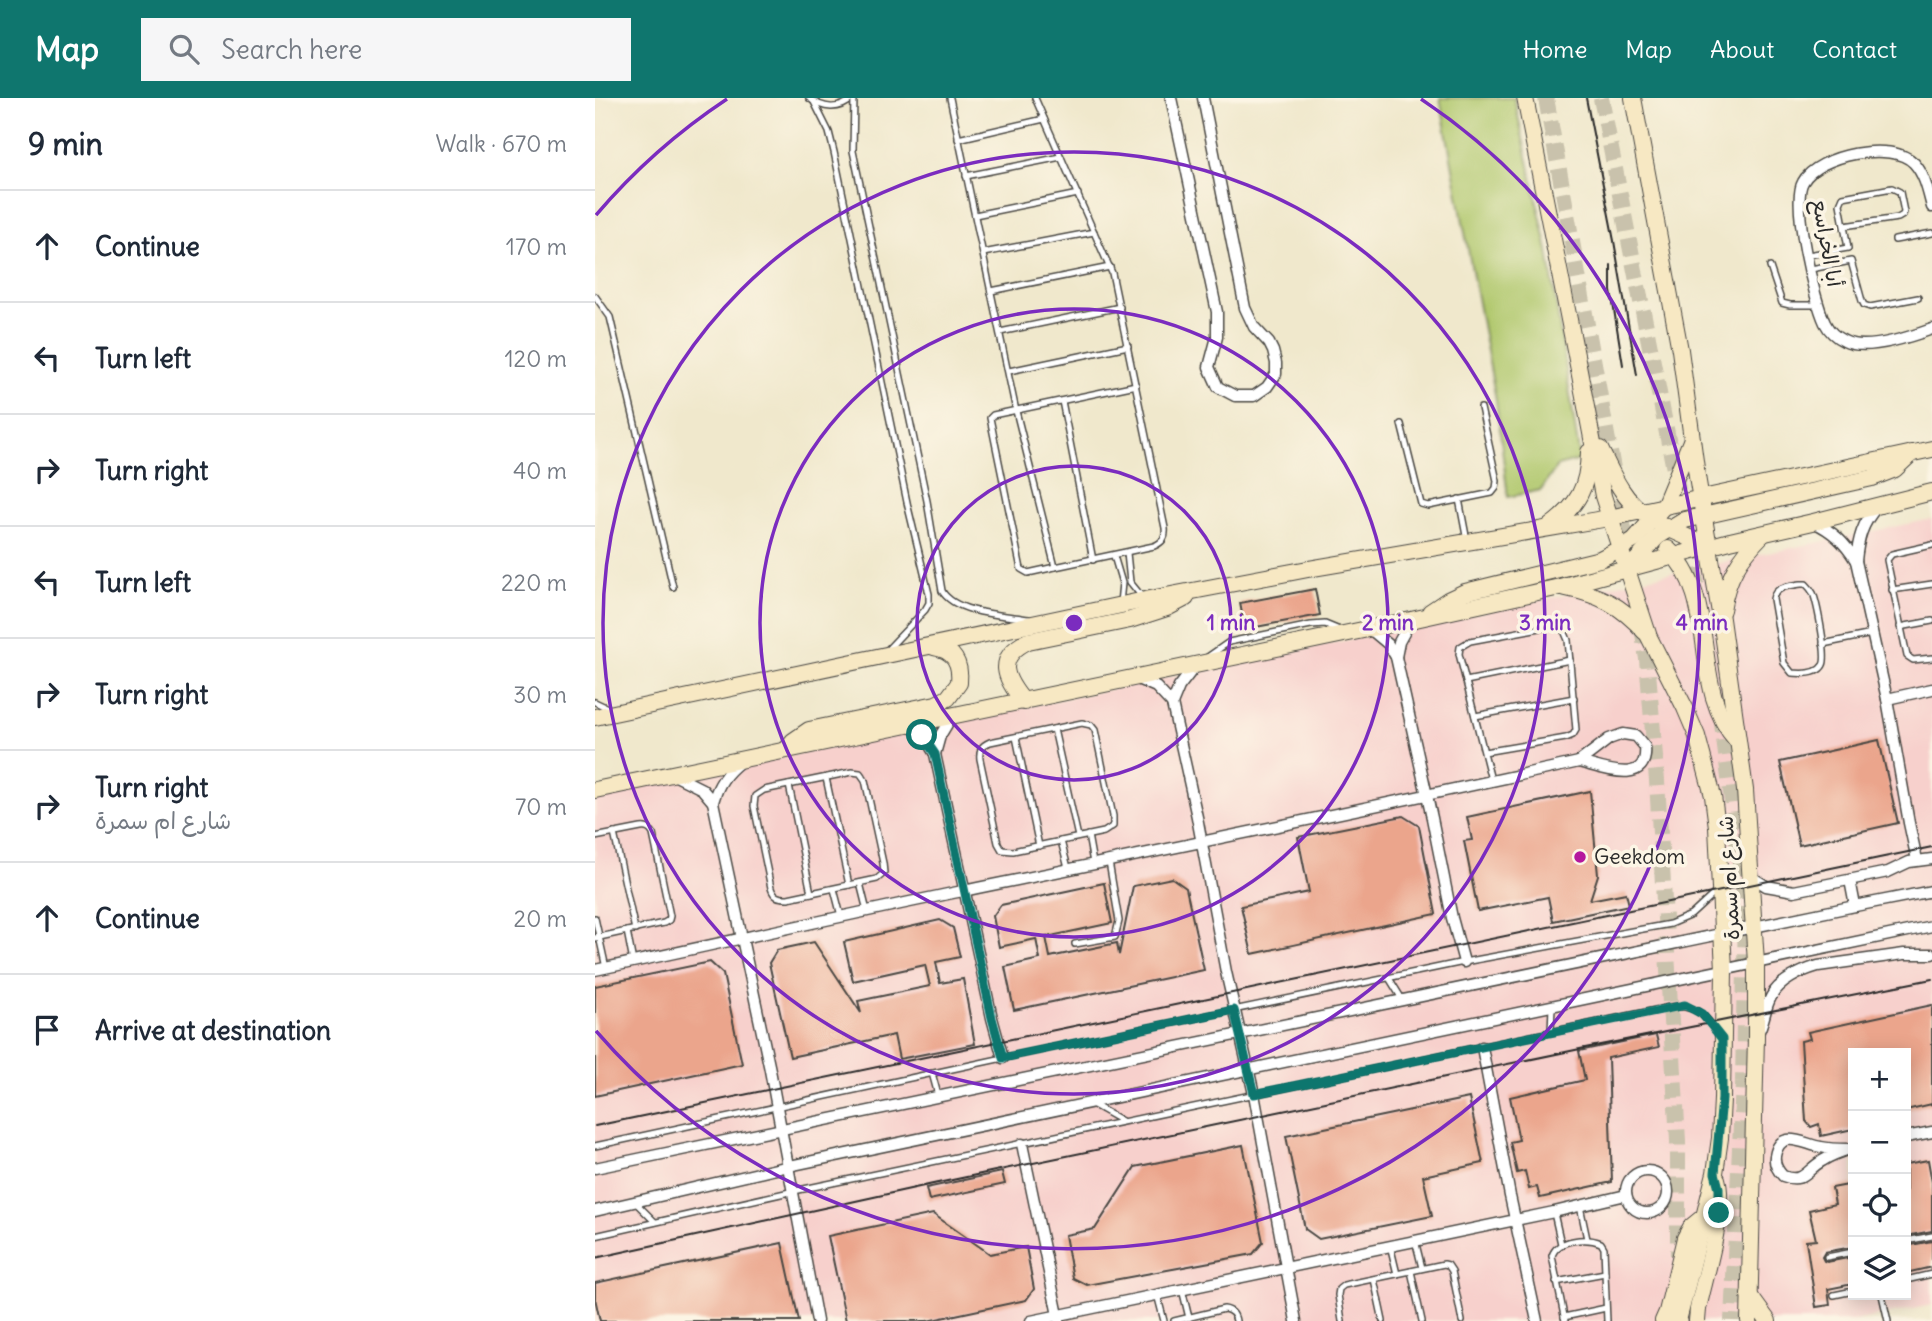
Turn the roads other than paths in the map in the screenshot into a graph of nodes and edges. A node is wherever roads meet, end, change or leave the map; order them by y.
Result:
1 (854, 98) edge
2 (950, 98) edge
3 (1035, 98) edge
4 (1171, 98) edge
5 (1202, 98) edge
6 (1525, 98) edge
7 (811, 100) edge
8 (1637, 103) edge
9 (1044, 119) junction
10 (958, 139) junction
11 (1061, 157) junction
12 (966, 176) junction
13 (1078, 194) junction
14 (1932, 207) edge
15 (975, 215) junction
16 (1844, 226) junction
17 (1094, 232) junction
18 (1932, 233) edge
19 (1895, 240) dead end
20 (1848, 248) junction
21 (983, 253) junction
22 (1808, 255) junction
23 (1851, 261) junction
24 (1110, 267) junction
25 (1770, 267) dead end
26 (1811, 269) junction
27 (991, 291) junction
28 (595, 296) edge
29 (1918, 298) dead end
30 (1818, 304) junction
31 (1120, 307) junction
32 (1932, 329) edge
33 (1000, 332) junction
34 (1128, 346) junction
35 (1009, 371) junction
36 (1136, 385) junction
37 (1062, 401) junction
38 (1481, 408) dead end
39 (1016, 411) junction
40 (1401, 425) dead end
41 (1591, 432) junction
42 (1692, 437) junction
43 (1932, 449) edge
44 (1912, 453) junction
45 (1932, 492) edge
46 (1700, 498) junction
47 (1459, 499) junction
48 (1879, 505) junction
49 (1664, 506) junction
50 (1703, 515) junction
51 (1612, 517) junction
52 (1813, 522) junction
53 (1653, 525) junction
54 (1548, 528) junction
55 (1763, 534) junction
56 (1467, 542) junction
57 (1932, 545) edge
58 (1708, 546) junction
59 (1621, 548) junction
60 (1126, 553) junction
61 (1114, 555) junction
62 (1675, 555) junction
63 (1093, 560) junction
64 (1856, 561) junction
65 (1055, 568) junction
66 (1628, 569) junction
67 (1932, 583) edge
68 (673, 587) dead end
69 (1560, 587) junction
70 (1201, 590) junction
71 (1892, 590) junction
72 (1145, 600) junction
73 (1119, 606) junction
74 (1416, 619) junction
75 (1721, 619) junction
76 (1932, 621) edge
77 (1046, 622) junction
78 (1900, 627) junction
79 (1370, 629) junction
80 (1873, 634) junction
81 (1649, 637) junction
82 (1823, 643) junction
83 (932, 647) junction
84 (1396, 657) junction
85 (879, 658) junction
86 (1932, 658) edge
87 (1570, 660) junction
88 (1198, 664) junction
89 (1135, 678) junction
90 (1466, 681) junction
91 (1932, 689) edge
92 (1574, 698) junction
93 (1887, 699) junction
94 (595, 702) edge
95 (1024, 702) junction
96 (1172, 704) junction
97 (618, 713) junction
98 (952, 716) junction
99 (1475, 716) junction
100 (595, 717) edge
101 (908, 725) junction
102 (1054, 729) junction
103 (1016, 737) junction
104 (1739, 743) junction
105 (787, 749) junction
106 (1484, 752) junction
107 (935, 754) junction
108 (743, 759) junction
109 (1579, 761) junction
110 (672, 774) junction
111 (826, 778) junction
112 (1491, 781) junction
113 (789, 785) junction
114 (595, 790) edge
115 (1427, 794) junction
116 (713, 802) junction
117 (614, 833) junction
118 (1088, 835) junction
119 (595, 837) edge
120 (1078, 837) junction
121 (1061, 841) junction
122 (1201, 843) junction
123 (1039, 846) junction
124 (1917, 859) junction
125 (1932, 859) edge
126 (1109, 862) junction
127 (1094, 865) junction
128 (1068, 870) junction
129 (1750, 876) junction
130 (1850, 880) junction
131 (860, 883) junction
132 (849, 885) junction
133 (1721, 887) junction
134 (834, 889) junction
135 (964, 891) junction
136 (1932, 891) edge
137 (811, 893) junction
138 (1855, 906) junction
139 (867, 912) junction
140 (841, 917) junction
141 (595, 918) edge
142 (1932, 926) edge
143 (1753, 928) junction
144 (635, 930) junction
145 (627, 931) junction
146 (1724, 934) junction
147 (597, 938) edge
148 (743, 938) junction
149 (1075, 944) dead end
150 (1932, 954) edge
151 (633, 962) junction
152 (1464, 962) junction
153 (1756, 963) junction
154 (601, 969) edge
155 (1724, 970) junction
156 (1389, 978) junction
157 (1402, 1000) junction
158 (1552, 1006) junction
159 (1234, 1010) junction
160 (1551, 1032) junction
161 (1239, 1033) junction
162 (1756, 1037) junction
163 (1722, 1039) junction
164 (1482, 1047) junction
165 (1003, 1058) junction
166 (1249, 1070) junction
167 (932, 1073) junction
168 (1254, 1094) junction
169 (939, 1096) junction
170 (1092, 1104) junction
171 (777, 1108) junction
172 (1124, 1122) junction
173 (781, 1128) junction
174 (1932, 1132) edge
175 (1911, 1137) edge
176 (1022, 1144) junction
177 (595, 1146) edge
178 (1851, 1149) edge
179 (789, 1166) junction
180 (595, 1168) edge
181 (1715, 1173) junction
182 (794, 1191) junction
183 (1626, 1195) junction
184 (634, 1202) junction
185 (1580, 1206) junction
186 (595, 1211) edge
187 (1554, 1212) junction
188 (1702, 1218) junction
189 (1515, 1219) junction
190 (655, 1222) junction
191 (595, 1236) edge
192 (1932, 1236) edge
193 (1587, 1239) junction
194 (1415, 1240) junction
195 (1911, 1240) edge
196 (1561, 1244) junction
197 (1390, 1245) junction
198 (1848, 1253) edge
199 (1826, 1257) dead end
200 (1286, 1268) junction
201 (1422, 1268) junction
202 (1411, 1271) junction
203 (1605, 1273) junction
204 (1397, 1274) junction
205 (1932, 1274) edge
206 (1374, 1279) junction
207 (1911, 1279) edge
208 (1556, 1282) junction
209 (1182, 1289) junction
210 (1848, 1292) edge
211 (1157, 1294) junction
212 (1749, 1295) junction
213 (1834, 1295) dead end
214 (1883, 1300) edge
215 (1606, 1308) junction
216 (1059, 1318) edge
217 (1189, 1318) junction
218 (1565, 1319) edge
219 (817, 1321) edge
220 (1031, 1321) edge
221 (1164, 1321) edge
222 (1174, 1321) edge
223 (1236, 1321) edge
224 (1296, 1321) edge
225 (1342, 1321) edge
226 (1383, 1321) edge
227 (1422, 1321) edge
228 (1462, 1321) edge
229 (1537, 1321) edge
230 (1607, 1321) edge
231 (1663, 1321) edge
232 (1678, 1321) edge
233 (1697, 1321) edge
234 (1749, 1321) edge
235 (1768, 1321) edge
236 (1888, 1321) edge

1 - 7 lane
1 - 77 lane
2 - 10 lane
3 - 9 lane
4 - 5 street
6 - 41 street
7 - 85 lane
8 - 42 street, شارع ام سمرة
9 - 10 lane
9 - 11 lane
10 - 12 lane
11 - 12 lane
11 - 13 lane
12 - 15 lane
13 - 15 lane
13 - 17 lane
14 - 22 street, أبا الخراسع
15 - 21 lane
16 - 16 lane
16 - 20 lane
17 - 21 lane
17 - 24 lane
18 - 19 lane
20 - 22 lane
20 - 23 lane
21 - 27 lane
22 - 26 street, أبا الخراسع
23 - 26 lane
23 - 29 lane
24 - 27 lane
24 - 31 lane
25 - 30 lane
26 - 30 street, أبا الخراسع
27 - 33 lane
28 - 68 lane
30 - 32 street, أبا الخراسع
31 - 33 lane
31 - 34 lane
33 - 35 lane
34 - 35 lane
34 - 36 lane
35 - 39 lane
36 - 37 lane
36 - 60 lane
37 - 39 lane
37 - 63 lane
38 - 47 lane
39 - 65 lane
39 - 65 lane
40 - 47 lane
41 - 51 street, شارع ام سمرة
41 - 53 street
41 - 54 street
42 - 46 street, شارع ام سمرة
42 - 49 street
43 - 44 street
44 - 46 street
44 - 50 street
45 - 48 street
46 - 49 street
46 - 50 street, شارع ام سمرة
47 - 56 lane
48 - 52 street
48 - 64 street
49 - 53 street
50 - 53 street
50 - 58 street, شارع ام سمرة
51 - 53 street
51 - 54 street
51 - 59 street, شارع ام سمرة
52 - 55 street
52 - 64 street
53 - 58 street
53 - 59 street
53 - 62 street
53 - 66 street
54 - 56 street
55 - 58 street
55 - 75 street
56 - 70 street
57 - 71 lane
58 - 62 street
58 - 75 street, شارع ام سمرة
59 - 66 street, شارع ام سمرة
59 - 74 street
60 - 61 lane
60 - 72 lane
61 - 63 lane
61 - 73 lane
62 - 66 street
62 - 104 street
63 - 65 lane
64 - 80 street
66 - 69 street
66 - 81 street, شارع ام سمرة
67 - 71 lane
69 - 74 street
69 - 81 street
70 - 72 street
70 - 95 street
71 - 78 lane
72 - 73 street
73 - 77 street
74 - 79 street
74 - 84 street
75 - 104 street, شارع ام سمرة
76 - 78 lane
77 - 83 street
78 - 86 lane
79 - 84 street
79 - 88 street
80 - 82 lane
80 - 93 street
81 - 133 street, شارع ام سمرة
82 - 82 lane
83 - 85 street
83 - 105 street
84 - 115 street
85 - 97 street
87 - 90 lane
87 - 90 lane
87 - 92 lane
88 - 89 street
88 - 96 street
89 - 95 street
89 - 96 street
90 - 99 lane
91 - 93 street
92 - 99 lane
92 - 106 lane
93 - 124 street
94 - 97 lane
95 - 98 street
96 - 122 street
97 - 100 street
98 - 101 street
98 - 107 street
99 - 106 lane
101 - 105 street
101 - 107 street
102 - 103 lane
102 - 118 lane
102 - 120 lane
103 - 123 lane
103 - 123 lane
104 - 129 street, شارع ام سمرة
105 - 108 street
106 - 112 lane
107 - 135 street
108 - 110 street
108 - 116 street
109 - 109 street
109 - 112 street
110 - 114 street
110 - 116 street
111 - 113 lane
111 - 131 lane
111 - 132 lane
112 - 115 street
113 - 137 lane
113 - 137 lane
115 - 122 street
115 - 152 street
116 - 148 street
117 - 119 lane
117 - 144 lane
117 - 144 lane
118 - 120 lane
118 - 127 lane
120 - 121 lane
121 - 123 lane
121 - 128 lane
122 - 126 street
122 - 159 street
124 - 125 street
124 - 130 street
126 - 127 street
126 - 149 lane
127 - 128 street
128 - 135 street
129 - 130 street
129 - 143 street, شارع ام سمرة
130 - 138 street
131 - 132 lane
131 - 139 lane
132 - 134 lane
133 - 146 street, شارع ام سمرة
133 - 152 lane
134 - 137 lane
134 - 140 lane
135 - 139 street
135 - 165 street
136 - 138 street
138 - 143 street
139 - 140 street
140 - 148 street
141 - 147 lane
142 - 153 street
143 - 146 street
143 - 153 street, شارع ام سمرة
144 - 145 lane
145 - 147 lane
145 - 151 lane
146 - 155 street, شارع ام سمرة
146 - 157 street
147 - 154 lane
148 - 151 street
148 - 171 street
150 - 162 street
151 - 154 street
152 - 156 lane
153 - 155 street
153 - 162 street, شارع ام سمرة
155 - 158 street
155 - 163 street, شارع ام سمرة
156 - 157 lane
156 - 159 lane
157 - 161 street
158 - 160 lane
158 - 166 street
159 - 161 street
159 - 165 lane
160 - 163 lane
160 - 164 lane
161 - 166 street
161 - 169 street
162 - 212 street, شارع ام سمرة
163 - 181 street, شارع ام سمرة
164 - 168 lane
164 - 189 street
165 - 167 lane
166 - 168 street
166 - 170 street
167 - 169 lane
167 - 171 lane
168 - 172 lane
168 - 200 street
169 - 173 street
170 - 172 lane
170 - 179 street
171 - 173 street
171 - 177 lane
172 - 176 lane
173 - 179 street
173 - 180 street
174 - 175 street
176 - 182 lane
176 - 216 street
178 - 178 street
179 - 182 street
179 - 184 street
181 - 188 street, شارع ام سمرة
181 - 233 street
182 - 190 lane
182 - 219 street
183 - 183 street
183 - 185 street
184 - 186 street
184 - 190 lane
185 - 187 street
185 - 193 lane
187 - 189 street
187 - 196 lane
188 - 231 street
188 - 232 street, شارع ام سمرة
189 - 194 street
189 - 229 street
190 - 191 lane
192 - 195 lane
193 - 196 lane
193 - 203 lane
194 - 197 street
194 - 201 lane
196 - 208 lane
197 - 200 street
197 - 204 lane
198 - 199 lane
200 - 209 street
200 - 224 street
201 - 202 lane
201 - 228 lane
202 - 204 lane
202 - 227 lane
203 - 208 lane
203 - 215 lane
204 - 206 lane
205 - 207 lane
206 - 225 lane
206 - 226 lane
208 - 218 lane
209 - 211 street
209 - 217 lane
210 - 213 lane
211 - 216 street
211 - 221 lane
212 - 234 street, شارع ام سمرة
212 - 235 street
214 - 236 lane
215 - 218 lane
215 - 230 lane
216 - 220 street
217 - 222 lane
217 - 223 lane

